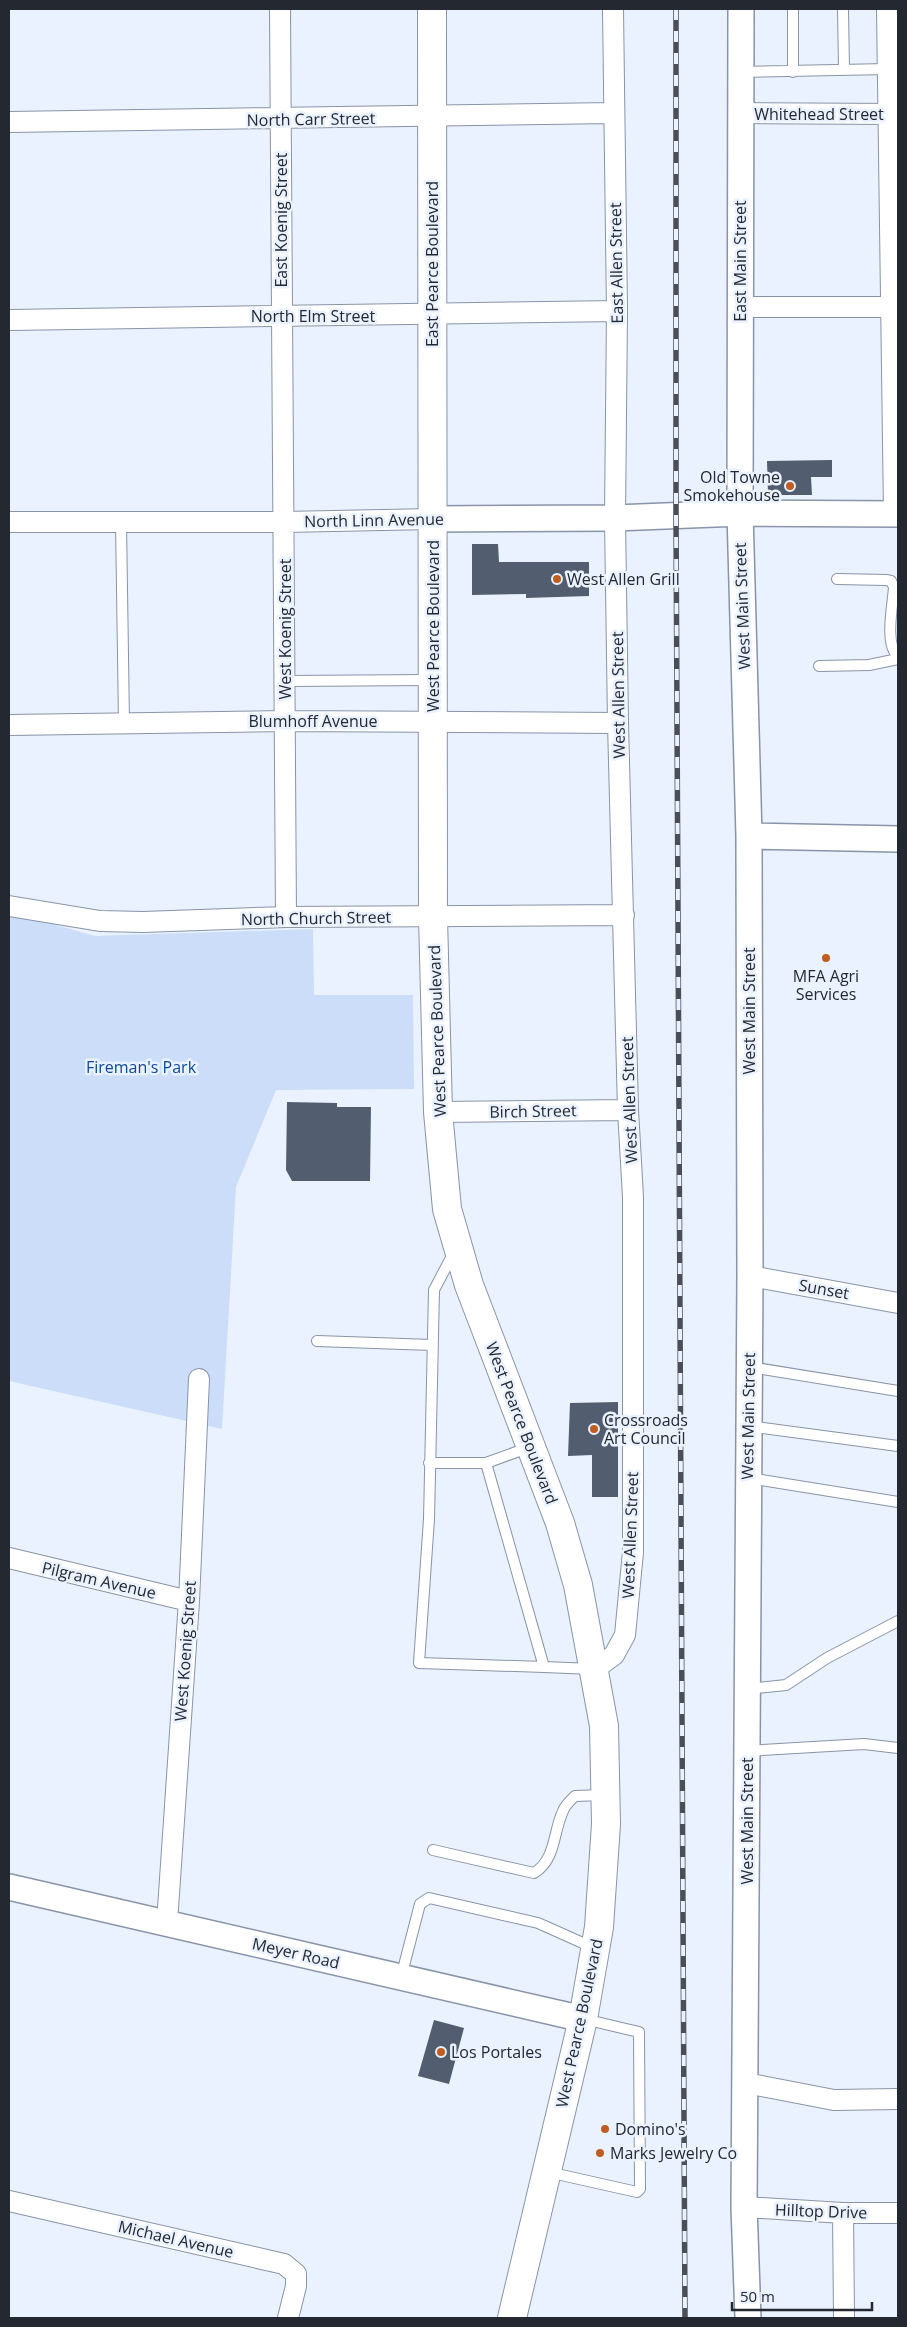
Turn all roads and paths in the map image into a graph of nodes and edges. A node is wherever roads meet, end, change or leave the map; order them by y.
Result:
1 (280, 9) edge
2 (432, 9) edge
3 (613, 9) edge
4 (741, 9) edge
5 (793, 9) edge
6 (843, 9) edge
7 (887, 9) edge
8 (888, 69) junction
9 (844, 70) junction
10 (740, 72) junction
11 (793, 72) junction
12 (614, 113) junction
13 (739, 113) junction
14 (894, 114) edge
15 (433, 117) junction
16 (281, 120) junction
17 (9, 122) edge
18 (740, 307) junction
19 (894, 307) edge
20 (617, 312) junction
21 (282, 315) junction
22 (432, 315) junction
23 (9, 320) edge
24 (740, 513) junction
25 (896, 514) edge
26 (615, 518) junction
27 (432, 519) junction
28 (9, 522) edge
29 (121, 522) junction
30 (284, 522) junction
31 (838, 579) dead end
32 (898, 658) edge
33 (819, 666) dead end
34 (433, 680) junction
35 (285, 681) junction
36 (285, 721) junction
37 (434, 722) junction
38 (124, 723) junction
39 (618, 723) junction
40 (9, 725) edge
41 (749, 836) junction
42 (898, 839) edge
43 (9, 906) edge
44 (624, 916) junction
45 (286, 917) junction
46 (433, 917) junction
47 (628, 1110) junction
48 (438, 1112) junction
49 (458, 1246) junction
50 (750, 1276) junction
51 (898, 1303) edge
52 (317, 1341) dead end
53 (432, 1345) junction
54 (749, 1367) junction
55 (199, 1379) dead end
56 (898, 1391) edge
57 (748, 1426) junction
58 (531, 1446) junction
59 (898, 1446) edge
60 (429, 1462) junction
61 (486, 1464) junction
62 (748, 1478) junction
63 (898, 1502) edge
64 (9, 1558) edge
65 (189, 1601) junction
66 (898, 1621) edge
67 (544, 1667) junction
68 (595, 1669) junction
69 (747, 1689) junction
70 (898, 1748) edge
71 (746, 1751) junction
72 (605, 1795) junction
73 (433, 1850) dead end
74 (9, 1887) edge
75 (167, 1923) junction
76 (595, 1948) junction
77 (401, 1977) junction
78 (583, 2019) junction
79 (746, 2083) junction
80 (898, 2099) edge
81 (547, 2171) junction
82 (9, 2201) edge
83 (744, 2207) junction
84 (842, 2213) junction
85 (898, 2213) edge
86 (844, 2317) dead end
87 (288, 2318) edge
88 (512, 2318) edge
89 (748, 2318) edge

1 - 16 street, East Koenig Street
2 - 15 main road, East Pearce Boulevard
3 - 12 street, East Allen Street
4 - 10 street, East Main Street
5 - 11 lane
6 - 9 lane
7 - 8 street
8 - 9 lane
8 - 14 street
9 - 11 lane
10 - 11 lane
10 - 13 street, East Main Street
12 - 15 street, North Carr Street
12 - 20 street, East Allen Street
13 - 14 street, Whitehead Street
13 - 18 street, East Main Street
14 - 19 street
15 - 16 street, North Carr Street
15 - 22 main road, East Pearce Boulevard
16 - 17 street, North Carr Street
16 - 21 street, East Koenig Street
18 - 19 street
18 - 24 street, East Main Street
19 - 25 street
20 - 22 street, North Elm Street
20 - 26 street, East Allen Street
21 - 22 street, North Elm Street
21 - 23 street, North Elm Street
21 - 30 street, East Koenig Street
22 - 27 main road, East Pearce Boulevard
24 - 25 street, North Linn Avenue
24 - 26 street, North Linn Avenue
24 - 41 street, West Main Street
26 - 27 street, North Linn Avenue
26 - 39 street, West Allen Street
27 - 30 street, North Linn Avenue
27 - 34 main road, West Pearce Boulevard
28 - 29 street, North Linn Avenue
29 - 30 street, North Linn Avenue
29 - 38 lane
30 - 35 street, West Koenig Street
31 - 32 lane
32 - 33 lane
34 - 35 lane
34 - 37 main road, West Pearce Boulevard
35 - 36 street, West Koenig Street
36 - 37 street, Blumhoff Avenue
36 - 38 street, Blumhoff Avenue
36 - 45 street, West Koenig Street
37 - 39 street, Blumhoff Avenue
37 - 46 main road, West Pearce Boulevard
38 - 40 street, Blumhoff Avenue
39 - 44 street, West Allen Street
41 - 42 street
41 - 50 street, West Main Street
43 - 45 street, North Church Street
44 - 46 street, North Church Street
44 - 47 street, West Allen Street
45 - 46 street, North Church Street
46 - 48 main road, West Pearce Boulevard
47 - 48 street, Birch Street
47 - 68 street, West Allen Street
48 - 49 main road, West Pearce Boulevard
49 - 53 lane
49 - 58 main road, West Pearce Boulevard
50 - 51 street, Sunset
50 - 54 street, West Main Street
52 - 53 lane
53 - 60 lane
54 - 56 lane
54 - 57 street, West Main Street
55 - 65 street, West Koenig Street
57 - 59 lane
57 - 62 street, West Main Street
58 - 61 lane
58 - 68 main road, West Pearce Boulevard
60 - 61 lane
60 - 67 lane
61 - 67 lane
62 - 63 lane
62 - 69 street, West Main Street
64 - 65 street, Pilgram Avenue
65 - 75 street, West Koenig Street
66 - 69 lane
67 - 68 lane
68 - 72 main road, West Pearce Boulevard
69 - 71 street, West Main Street
70 - 71 lane
71 - 79 street, West Main Street
72 - 73 lane
72 - 76 main road, West Pearce Boulevard
74 - 75 street, Meyer Road
75 - 77 street, Meyer Road
76 - 77 lane
76 - 78 main road, West Pearce Boulevard
77 - 78 street, Meyer Road
78 - 81 main road, West Pearce Boulevard
78 - 81 lane
79 - 80 street
79 - 83 street, West Main Street
81 - 88 main road, West Pearce Boulevard
82 - 87 street, Michael Avenue
83 - 84 street, Hilltop Drive
83 - 89 street, West Main Street
84 - 85 street, Hilltop Drive
84 - 86 street

